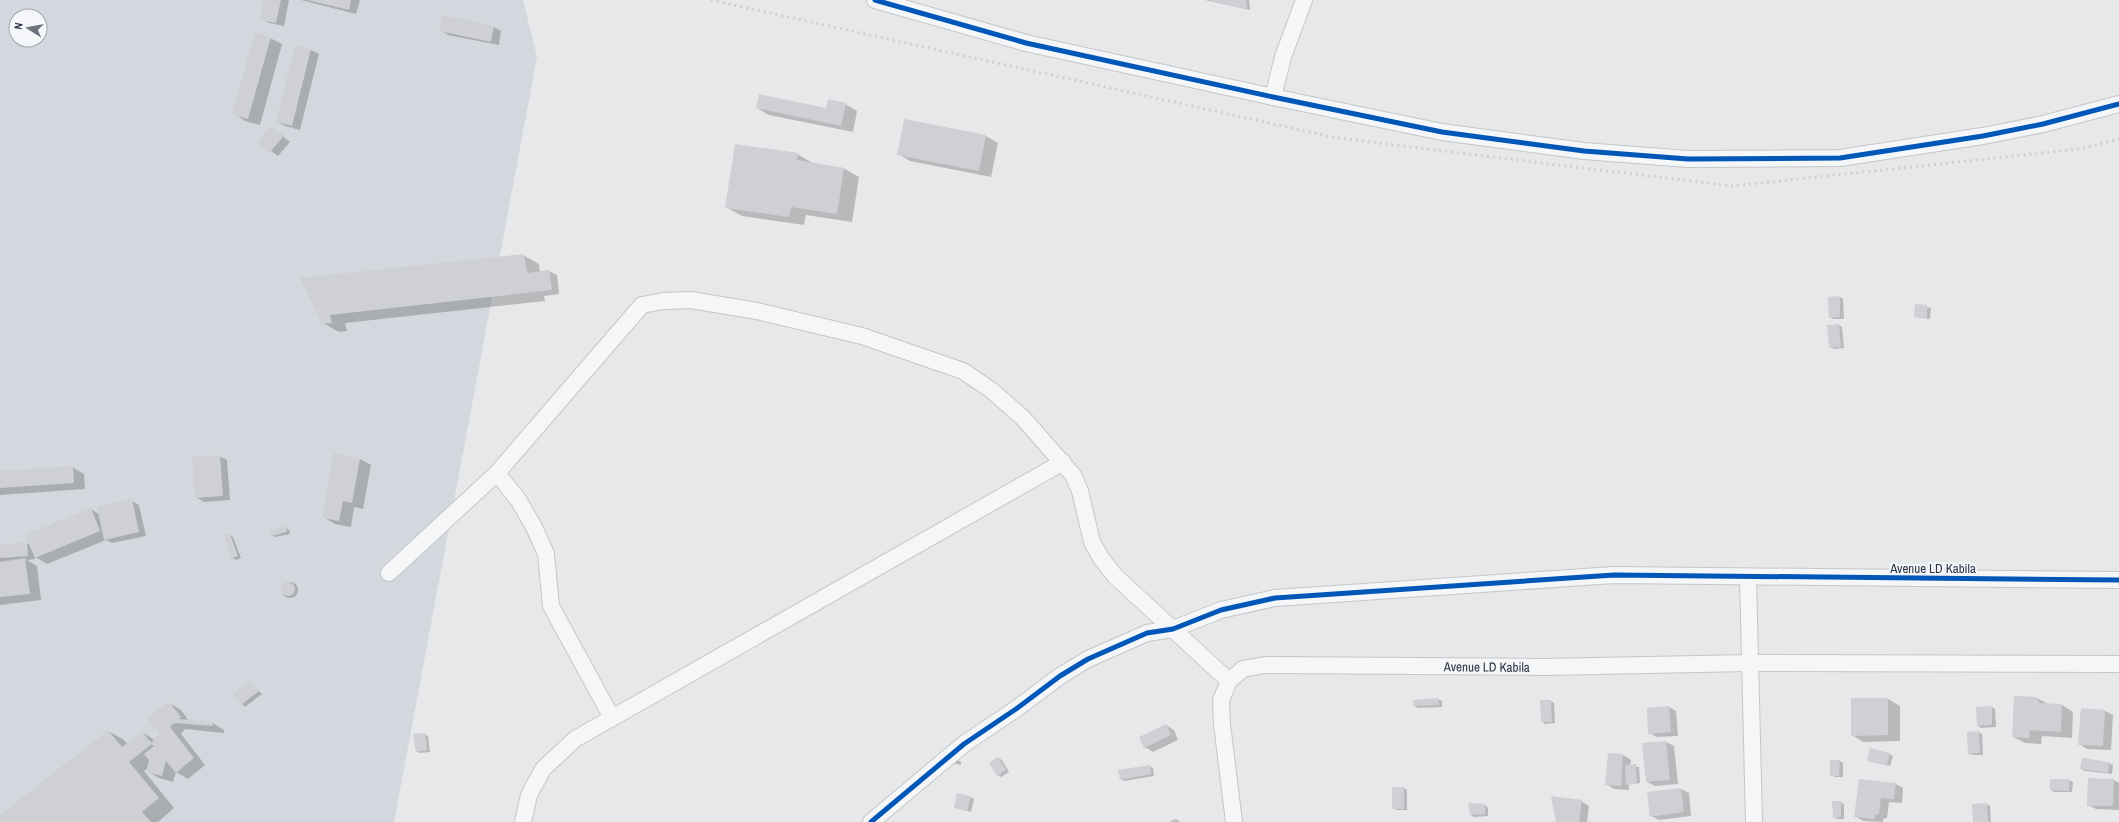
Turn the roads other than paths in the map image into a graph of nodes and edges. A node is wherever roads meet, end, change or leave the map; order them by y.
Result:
1 (875, 0) edge
2 (1304, 0) edge
3 (896, 3) edge
4 (1273, 97) junction
5 (2119, 104) edge
6 (1063, 462) junction
7 (497, 473) junction
8 (389, 573) dead end
9 (1748, 577) junction
10 (2119, 580) edge
11 (1173, 629) junction
12 (1749, 663) junction
13 (2119, 664) edge
14 (1229, 681) junction
15 (612, 718) junction
16 (523, 822) edge
17 (871, 822) edge
18 (1234, 822) edge
19 (1754, 822) edge

1 - 3 street
2 - 4 street
3 - 4 street
4 - 5 street
6 - 7 street
6 - 11 street
6 - 15 street
7 - 8 street
7 - 15 street
9 - 10 street, Avenue LD Kabila
9 - 11 street, Avenue LD Kabila
9 - 12 street
11 - 14 street
11 - 17 street, Avenue LD Kabila
12 - 13 street, Avenue LD Kabila
12 - 14 street, Avenue LD Kabila
12 - 19 street
14 - 18 street
15 - 16 street

